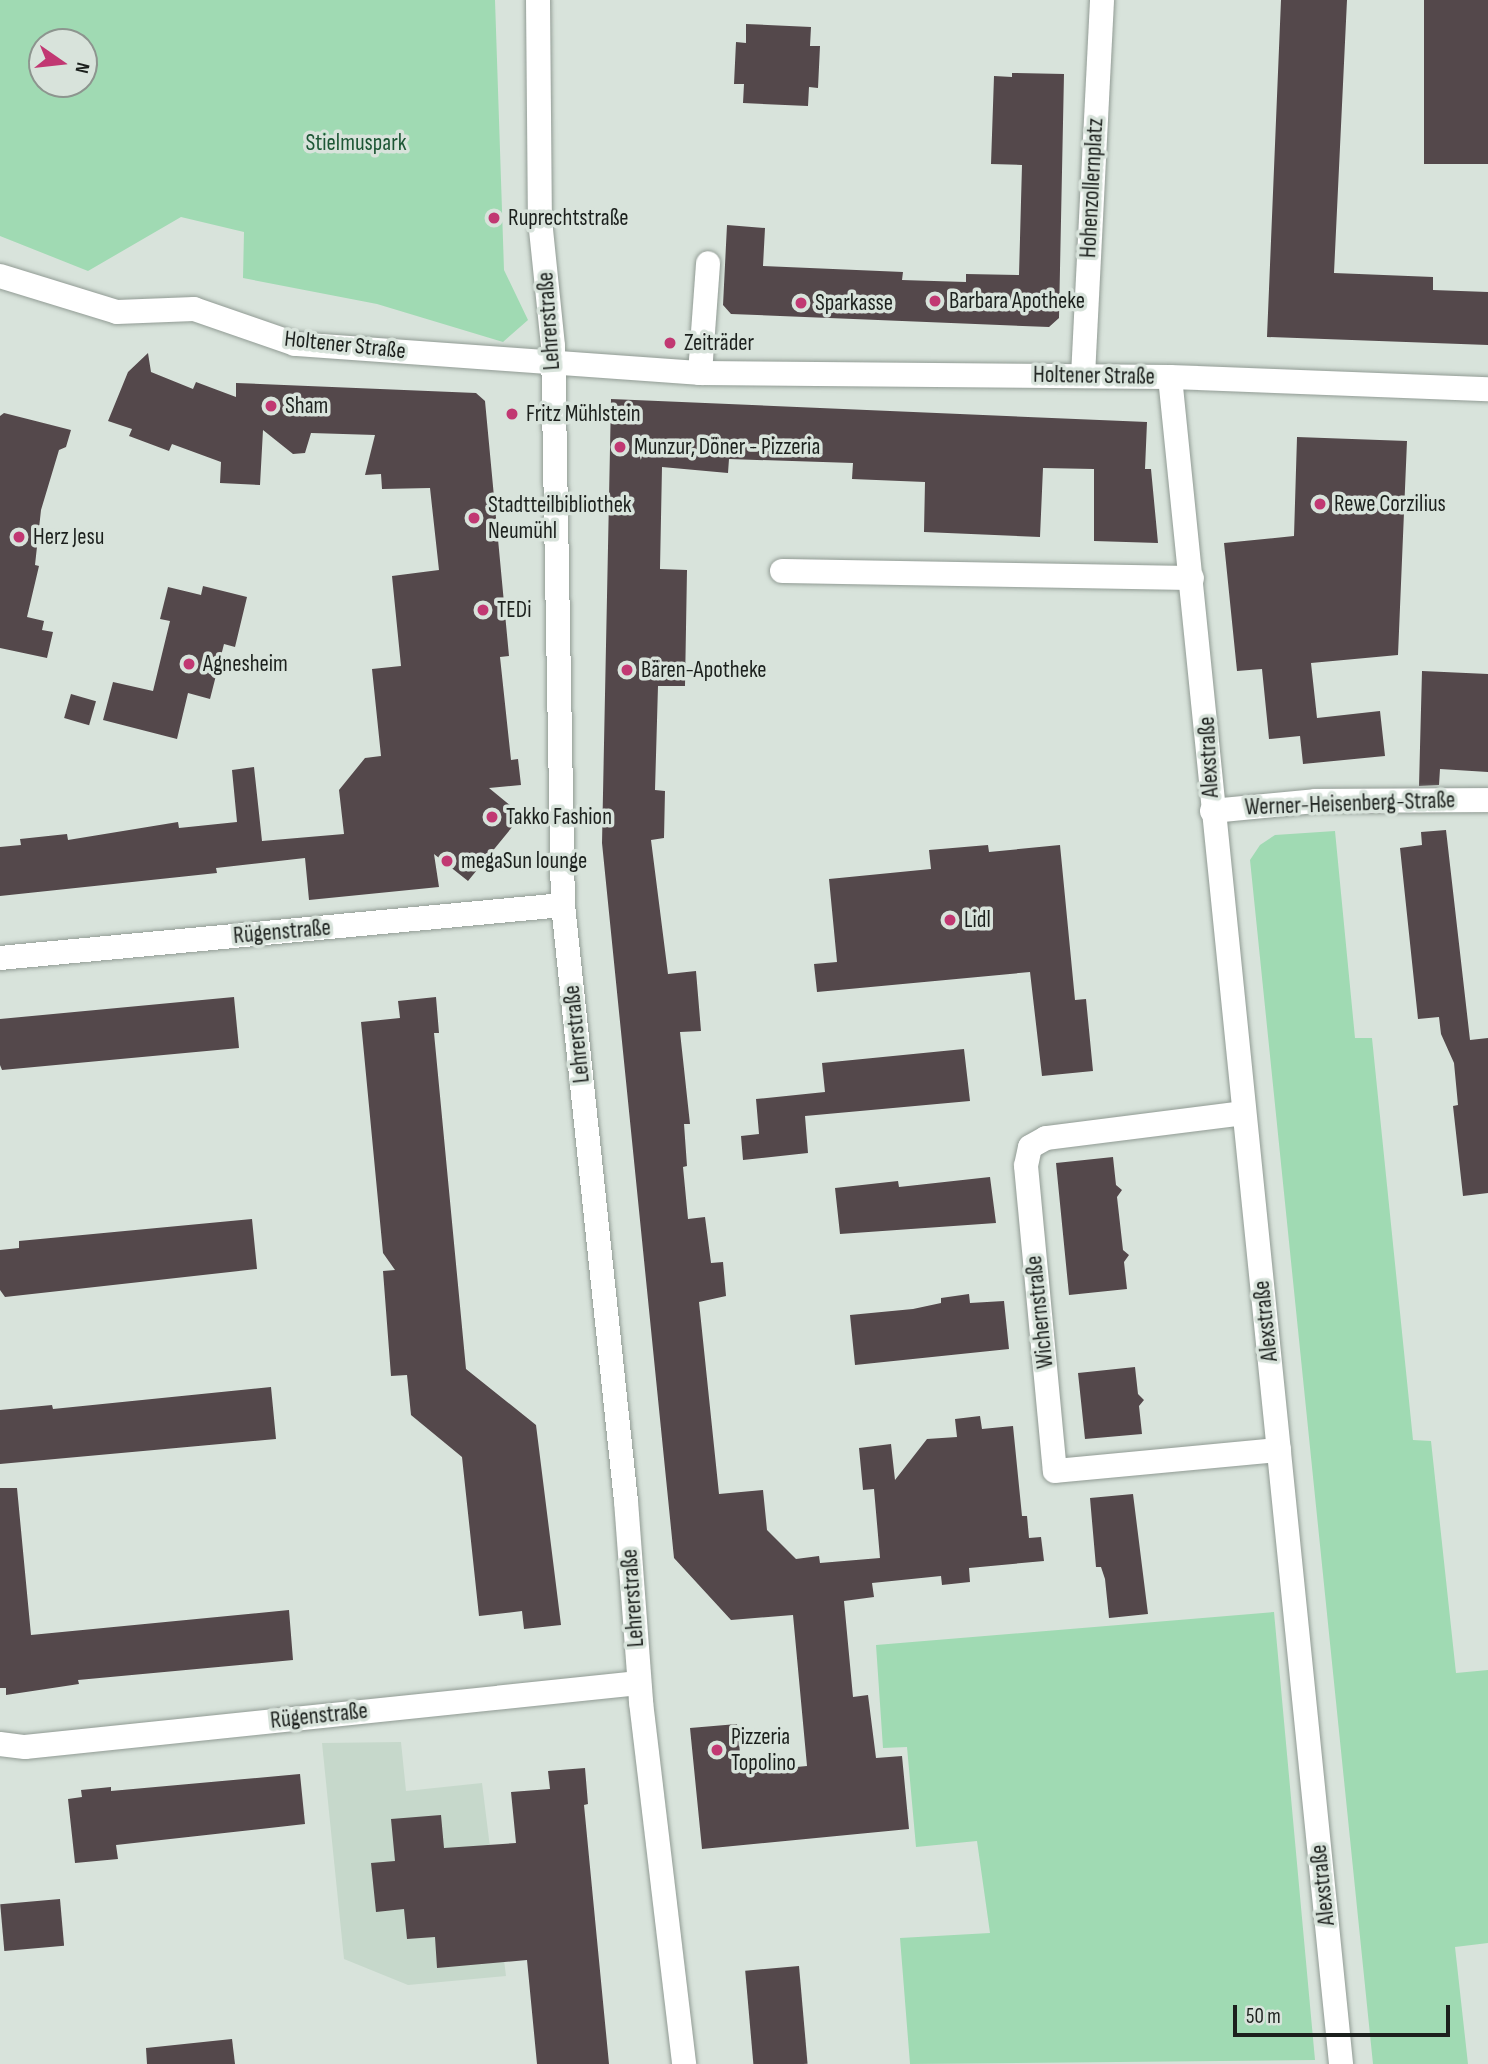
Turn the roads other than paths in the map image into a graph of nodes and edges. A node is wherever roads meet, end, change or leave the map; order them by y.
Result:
1 (538, 0) edge
2 (1101, 0) edge
3 (708, 263) dead end
4 (0, 276) edge
5 (553, 362) junction
6 (700, 373) junction
7 (1083, 376) junction
8 (1170, 377) junction
9 (1488, 389) edge
10 (782, 571) dead end
11 (1192, 578) junction
12 (1488, 800) edge
13 (1212, 811) junction
14 (564, 905) junction
15 (0, 958) edge
16 (1244, 1113) junction
17 (1279, 1450) junction
18 (639, 1683) junction
19 (0, 1744) edge
20 (684, 2064) edge
21 (1340, 2064) edge

1 - 5 street, Lehrerstraße
2 - 7 street, Hohenzollernplatz
3 - 6 street
4 - 5 street, Holtener Straße
5 - 6 street, Holtener Straße
5 - 14 street, Lehrerstraße
6 - 7 street, Holtener Straße
7 - 8 street, Holtener Straße
8 - 9 street, Holtener Straße
8 - 11 street, Alexstraße
10 - 11 street
11 - 13 street, Alexstraße
12 - 13 street, Werner-Heisenberg-Straße
13 - 16 street, Alexstraße
14 - 15 street, Rügenstraße
14 - 18 street, Lehrerstraße
16 - 17 street, Alexstraße
16 - 17 street, Wichernstraße
17 - 21 street, Alexstraße
18 - 19 street, Rügenstraße
18 - 20 street, Lehrerstraße

